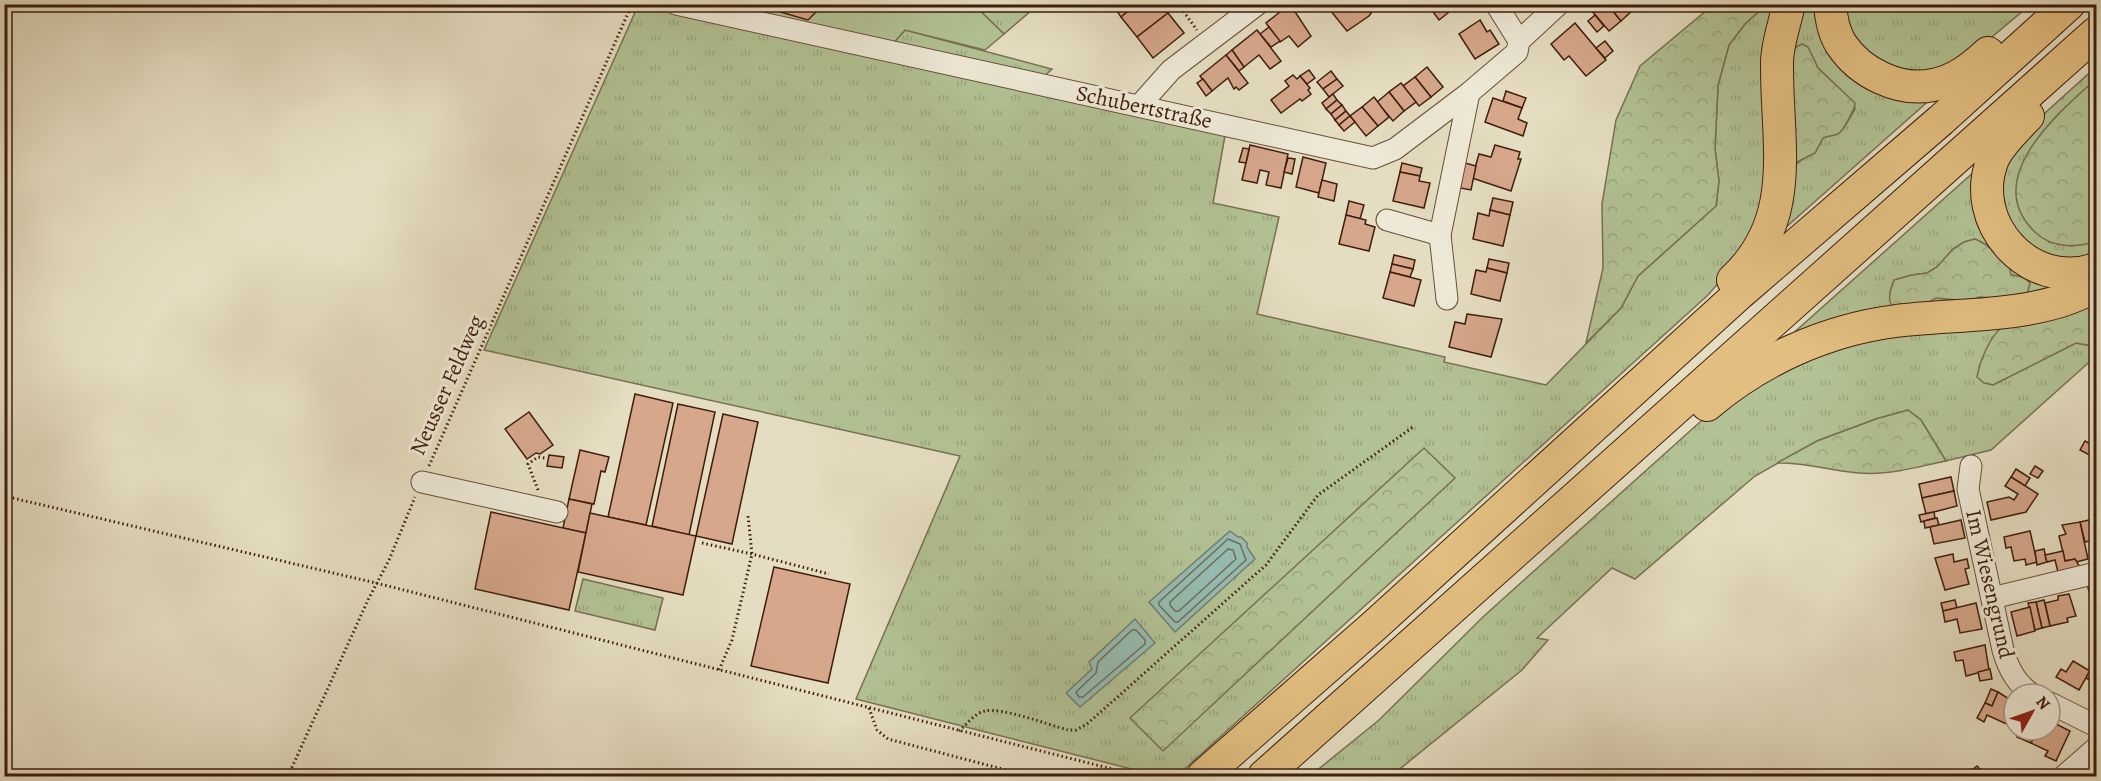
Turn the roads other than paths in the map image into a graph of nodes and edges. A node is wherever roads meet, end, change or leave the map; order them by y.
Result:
1 (676, 4) edge
2 (1258, 4) edge
3 (1496, 4) edge
4 (1559, 4) edge
5 (1789, 4) edge
6 (1830, 4) edge
7 (2043, 4) edge
8 (2069, 4) edge
9 (2096, 34) edge
10 (1519, 41) junction
11 (1469, 93) junction
12 (1139, 106) junction
13 (1387, 220) dead end
14 (1440, 235) junction
15 (2097, 269) edge
16 (2097, 285) edge
17 (1447, 298) dead end
18 (1620, 402) junction
19 (1971, 466) dead end
20 (1604, 473) junction
21 (422, 482) road end
22 (549, 511) road end
23 (2097, 573) edge
24 (1992, 598) junction
25 (2018, 682) edge
26 (2062, 709) edge
27 (2097, 726) edge
28 (2097, 748) edge
29 (1203, 777) edge
30 (1264, 777) edge
31 (2064, 777) edge

1 - 12 street, Schubertstraße
2 - 12 street
3 - 10 street
4 - 10 street, Schubertstraße
5 - 18 highway
6 - 7 highway
8 - 18 highway
9 - 15 highway
9 - 20 highway
10 - 11 street, Schubertstraße
11 - 12 street, Schubertstraße
11 - 14 street
13 - 14 street
14 - 17 street
16 - 20 highway
18 - 29 highway
19 - 24 street, Im Wiesengrund
20 - 30 highway
21 - 22 street
23 - 24 street
24 - 25 street, Im Wiesengrund
26 - 27 street
28 - 31 street

